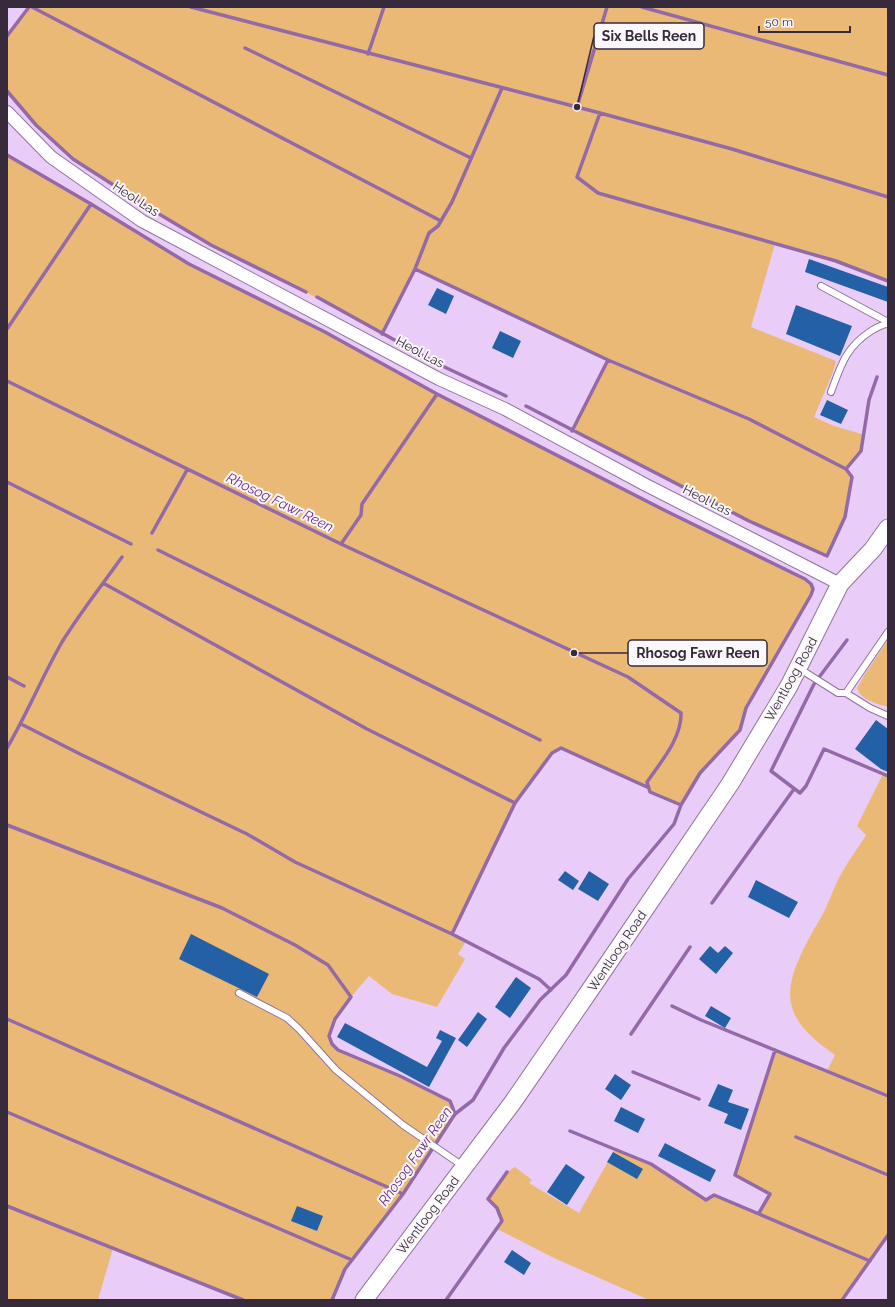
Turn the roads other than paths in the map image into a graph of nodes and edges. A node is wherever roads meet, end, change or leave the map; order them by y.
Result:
1 (7, 112) edge
2 (821, 286) dead end
3 (888, 323) edge
4 (831, 392) dead end
5 (888, 528) edge
6 (840, 584) junction
7 (888, 632) edge
8 (798, 668) junction
9 (846, 693) junction
10 (888, 716) edge
11 (239, 993) dead end
12 (464, 1167) junction
13 (364, 1300) edge

1 - 6 street, Heol Las
2 - 3 lane
3 - 4 lane
5 - 6 main road, Wentloog Road
6 - 8 main road, Wentloog Road
7 - 9 lane
8 - 9 lane
8 - 12 main road, Wentloog Road
9 - 10 lane
11 - 12 lane
12 - 13 main road, Wentloog Road

